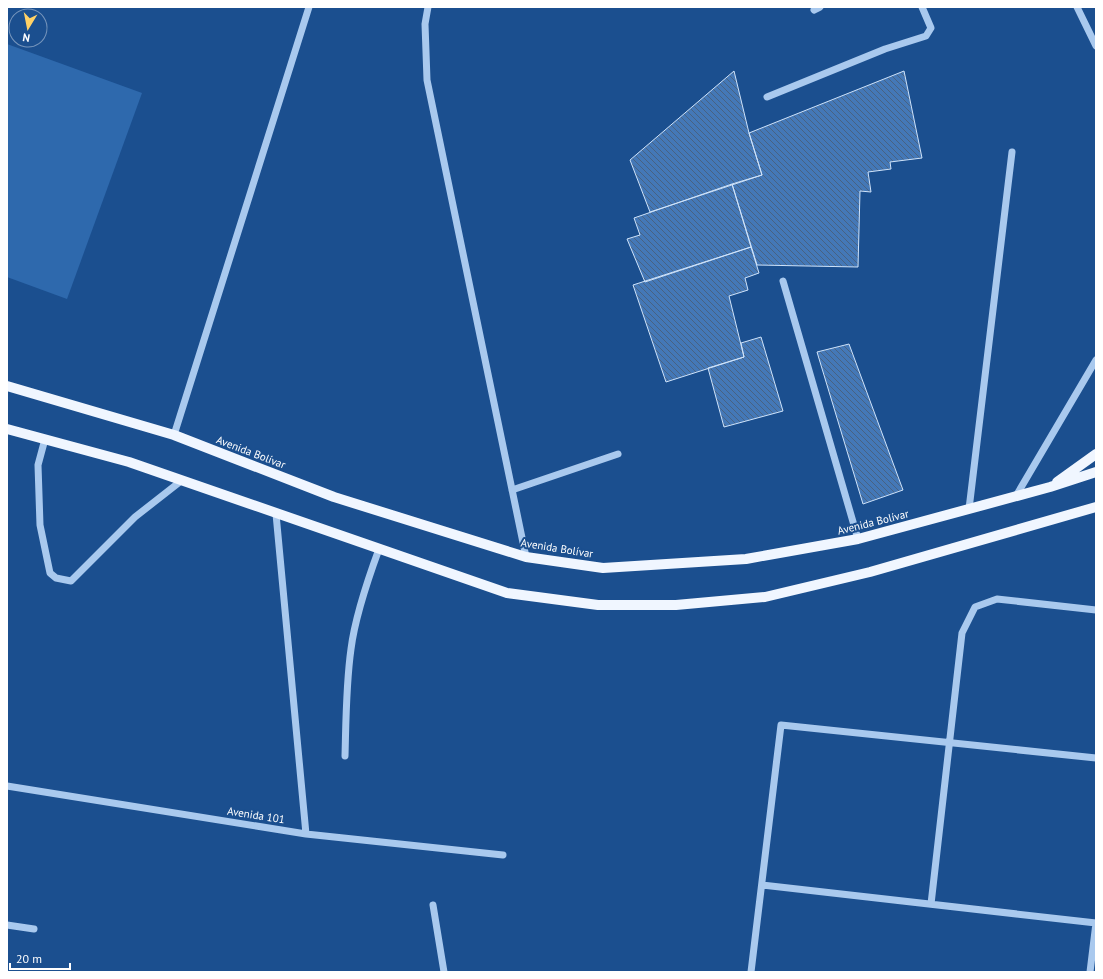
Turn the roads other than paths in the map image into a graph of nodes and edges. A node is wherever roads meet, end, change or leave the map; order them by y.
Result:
1 (310, 7) edge
2 (428, 7) edge
3 (922, 7) edge
4 (1077, 7) edge
5 (1096, 46) edge
6 (767, 97) dead end
7 (1012, 152) dead end
8 (783, 282) dead end
9 (1096, 360) edge
10 (7, 386) edge
11 (7, 429) edge
12 (174, 435) junction
13 (45, 439) junction
14 (618, 454) dead end
15 (1096, 454) edge
16 (1096, 472) edge
17 (181, 481) junction
18 (1050, 487) junction
19 (512, 490) junction
20 (1016, 496) junction
21 (1096, 507) edge
22 (970, 509) junction
23 (276, 514) junction
24 (858, 539) junction
25 (379, 549) junction
26 (526, 558) junction
27 (1096, 610) edge
28 (949, 742) junction
29 (345, 756) dead end
30 (1096, 758) edge
31 (7, 786) edge
32 (306, 834) junction
33 (503, 855) dead end
34 (762, 885) junction
35 (931, 904) junction
36 (433, 905) dead end
37 (1096, 923) edge
38 (7, 925) edge
39 (34, 929) dead end
40 (444, 972) edge
41 (751, 972) edge
42 (1090, 972) edge

1 - 12 street
2 - 19 street
3 - 6 street
4 - 5 street
7 - 22 street
8 - 24 street
9 - 20 street
10 - 12 main road, Avenida Bolívar
11 - 13 main road
12 - 26 main road, Avenida Bolívar
13 - 17 main road
13 - 17 street
14 - 19 street
15 - 18 main road
16 - 18 main road, Avenida Bolívar
17 - 23 main road
18 - 20 main road, Avenida Bolívar
19 - 26 street
20 - 22 main road, Avenida Bolívar
21 - 25 main road
22 - 24 main road, Avenida Bolívar
23 - 25 main road
23 - 32 street
24 - 26 main road, Avenida Bolívar
25 - 29 street
27 - 28 street
28 - 30 street
28 - 34 street
28 - 35 street
31 - 32 street, Avenida 101
32 - 33 street, Avenida 101
34 - 35 street
34 - 41 street
35 - 37 street
36 - 40 street
37 - 42 street
38 - 39 street

